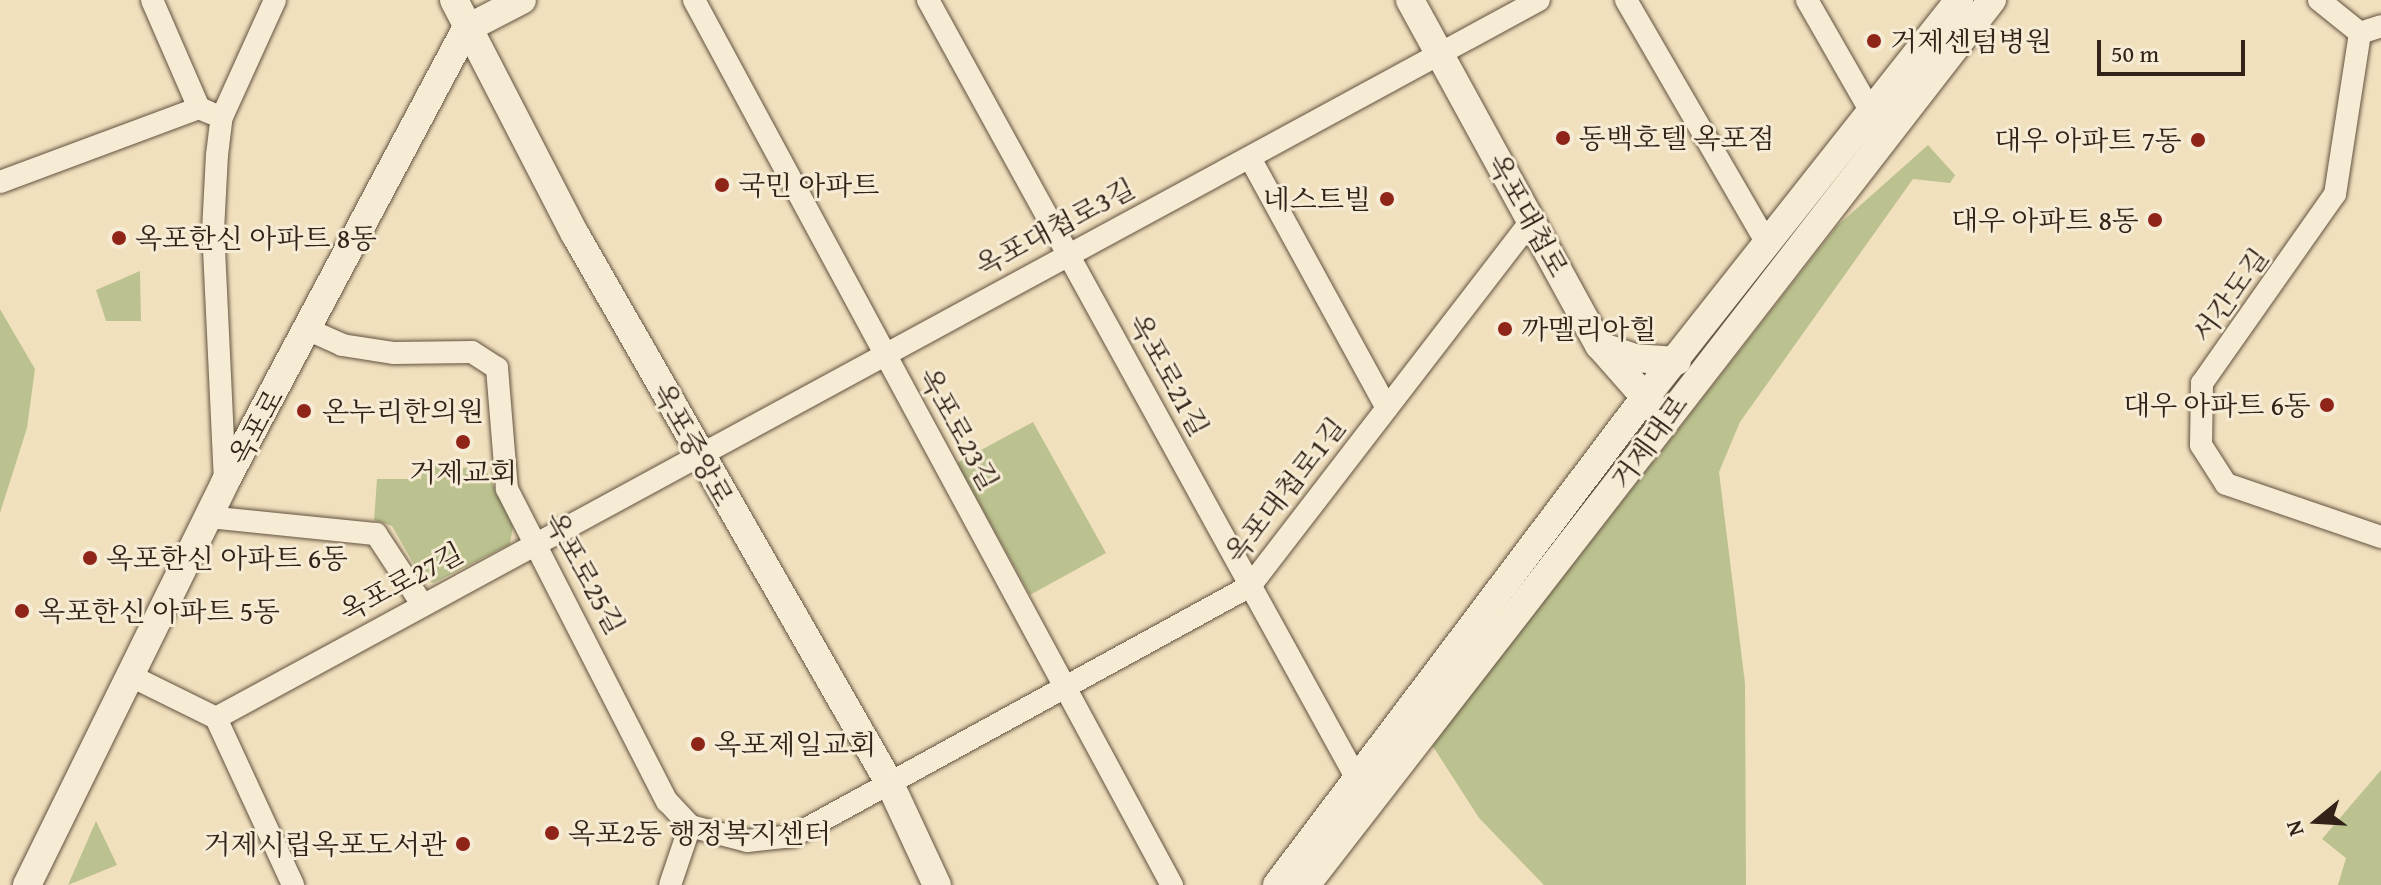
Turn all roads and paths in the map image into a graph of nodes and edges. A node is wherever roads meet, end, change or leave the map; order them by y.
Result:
1 (152, 0) edge
2 (275, 0) edge
3 (454, 0) edge
4 (522, 0) edge
5 (694, 0) edge
6 (928, 0) edge
7 (1410, 0) edge
8 (1539, 0) edge
9 (1626, 0) edge
10 (1807, 0) edge
11 (1959, 0) edge
12 (1992, 0) edge
13 (2319, 0) edge
14 (466, 29) junction
15 (2370, 30) edge
16 (1439, 53) junction
17 (199, 108) junction
18 (1870, 110) junction
19 (222, 117) junction
20 (1250, 158) junction
21 (0, 182) edge
22 (1531, 221) junction
23 (1767, 243) junction
24 (1068, 254) junction
25 (309, 330) junction
26 (1599, 345) junction
27 (883, 353) junction
28 (1677, 361) junction
29 (1387, 408) junction
30 (1654, 409) junction
31 (1618, 433) junction
32 (699, 456) junction
33 (225, 482) junction
34 (208, 517) junction
35 (2381, 537) edge
36 (538, 543) junction
37 (1250, 586) junction
38 (422, 604) junction
39 (131, 676) junction
40 (1068, 691) junction
41 (216, 718) junction
42 (1357, 779) junction
43 (891, 786) junction
44 (690, 826) junction
45 (27, 885) edge
46 (293, 885) edge
47 (670, 885) edge
48 (937, 885) edge
49 (1172, 885) edge
50 (1277, 885) edge
51 (1306, 885) edge

1 - 17 street
2 - 19 street
3 - 14 street, 옥포중앙로
4 - 14 street
5 - 27 street, 옥포로23길
6 - 24 street, 옥포로21길
7 - 16 street, 옥포대첩로
8 - 16 street, 옥포대첩로3길
9 - 23 street
10 - 18 street
11 - 18 street, 거제대로
12 - 30 street, 거제대로
13 - 15 street, 서간도길
14 - 25 street, 옥포로
14 - 32 street, 옥포중앙로
15 - 35 street, 서간도길
16 - 20 street, 옥포대첩로3길
16 - 22 street, 옥포대첩로
17 - 19 street
17 - 21 street
18 - 23 street, 거제대로
19 - 33 street
20 - 24 street, 옥포대첩로3길
20 - 29 street
22 - 26 street, 옥포대첩로
22 - 29 street, 옥포대첩로1길
23 - 28 street, 거제대로
24 - 27 street, 옥포대첩로3길
24 - 37 street, 옥포로21길
25 - 33 street, 옥포로
25 - 36 street, 옥포로25길
26 - 28 street
26 - 30 street, 옥포대첩로
26 - 31 street
27 - 32 street, 옥포대첩로3길
27 - 40 street, 옥포로23길
28 - 30 street, 거제대로
29 - 37 street, 옥포대첩로1길
30 - 31 street, 거제대로
30 - 51 street, 거제대로
31 - 42 street, 거제대로
32 - 36 street, 옥포로27길
32 - 43 street, 옥포중앙로
33 - 34 street, 옥포로
34 - 38 street
34 - 39 street, 옥포로
36 - 38 street, 옥포로27길
36 - 44 street, 옥포로25길
37 - 40 street, 옥포대첩로1길
37 - 42 street, 옥포로21길
38 - 41 street, 옥포로27길
39 - 41 street
39 - 45 street, 옥포로
40 - 43 street, 옥포대첩로1길
40 - 49 street, 옥포로23길
41 - 46 street
42 - 50 street, 거제대로
43 - 44 street, 옥포대첩로1길
43 - 48 street, 옥포중앙로
44 - 47 street

